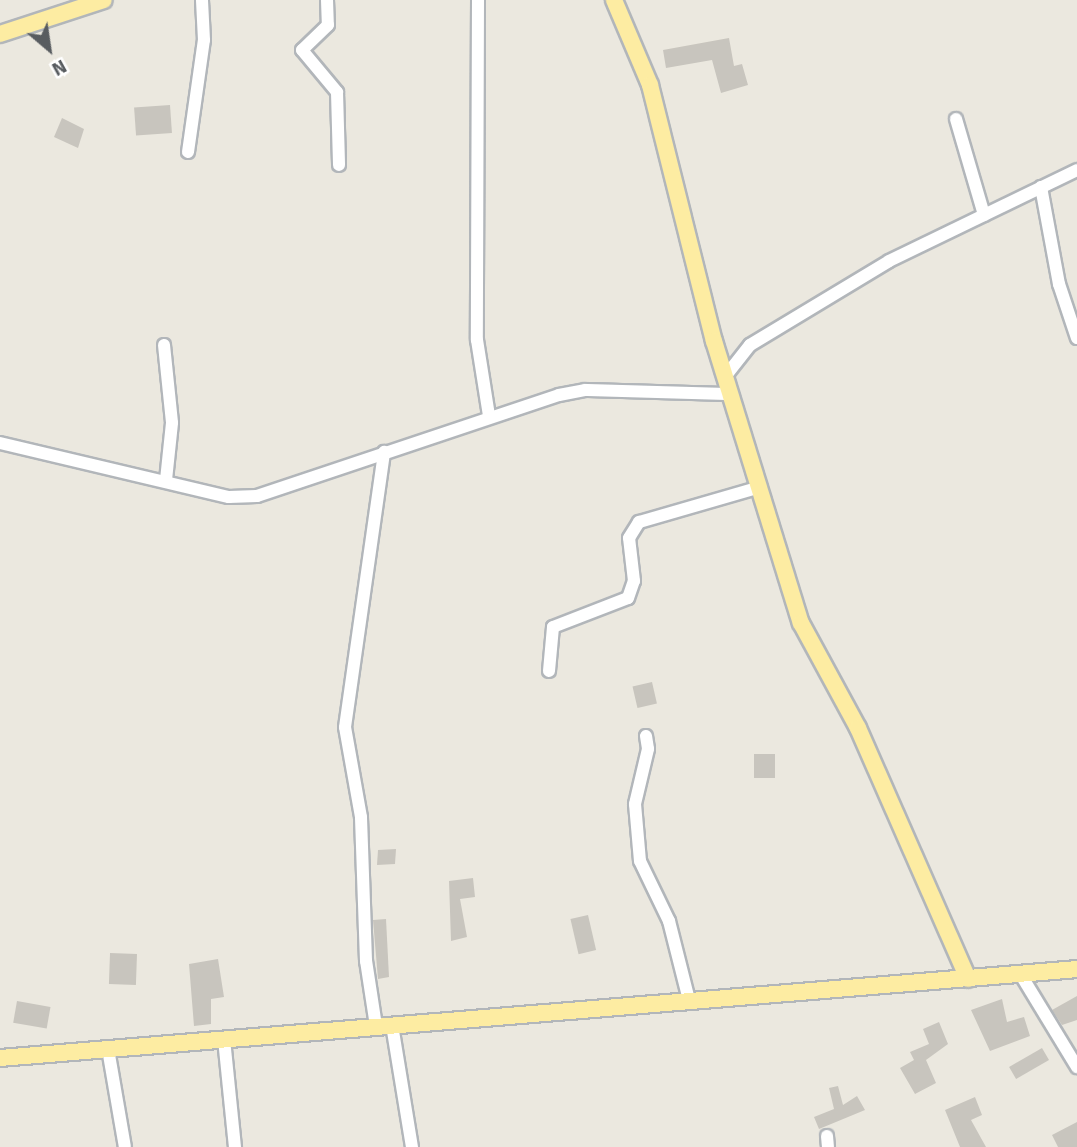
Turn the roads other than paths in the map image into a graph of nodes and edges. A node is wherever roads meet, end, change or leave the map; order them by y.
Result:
1 (104, 0) edge
2 (202, 0) edge
3 (327, 0) edge
4 (478, 0) edge
5 (614, 0) edge
6 (0, 34) edge
7 (957, 119) dead end
8 (188, 152) dead end
9 (339, 165) dead end
10 (1077, 170) edge
11 (1041, 187) junction
12 (984, 215) junction
13 (1077, 338) edge
14 (164, 345) dead end
15 (724, 377) junction
16 (729, 394) junction
17 (489, 416) junction
18 (1, 447) edge
19 (384, 452) junction
20 (166, 480) junction
21 (757, 488) junction
22 (549, 671) dead end
23 (646, 736) dead end
24 (1077, 969) edge
25 (1021, 975) junction
26 (968, 979) junction
27 (689, 1000) junction
28 (384, 1025) junction
29 (224, 1039) junction
30 (108, 1049) junction
31 (0, 1058) edge
32 (1077, 1067) edge
33 (125, 1147) edge
34 (235, 1147) edge
35 (412, 1147) edge

1 - 6 main road
2 - 8 street
3 - 9 street
4 - 17 street
5 - 15 main road
7 - 12 street
10 - 11 street
11 - 12 street
11 - 13 street
12 - 15 street
14 - 20 street
15 - 16 main road
16 - 17 street
16 - 21 main road
17 - 19 street
18 - 20 street
19 - 20 street
19 - 28 street
21 - 22 street
21 - 26 main road
23 - 27 street
24 - 25 main road
25 - 26 main road
25 - 32 street
26 - 27 main road
27 - 28 main road
28 - 29 main road
28 - 35 street
29 - 30 main road
29 - 34 street
30 - 31 main road
30 - 33 street

